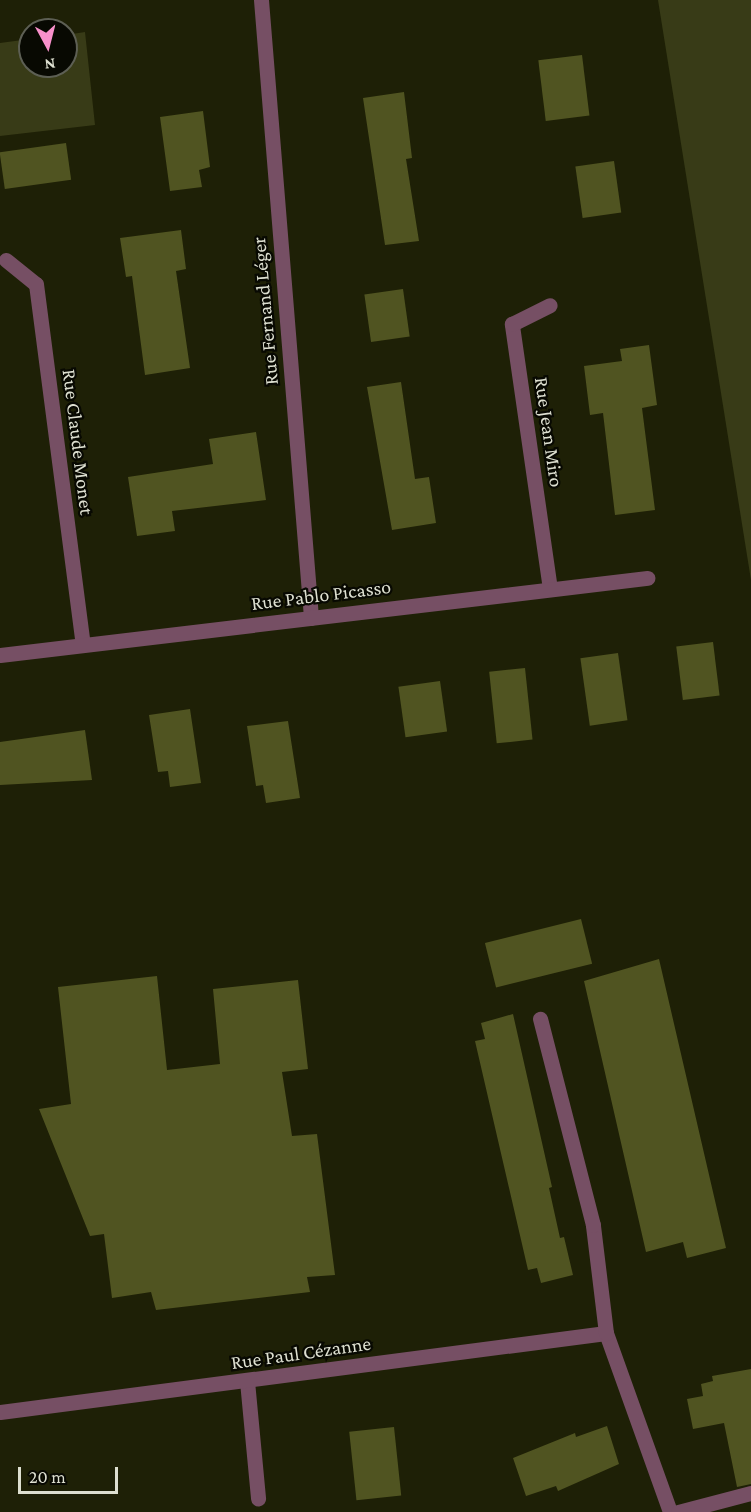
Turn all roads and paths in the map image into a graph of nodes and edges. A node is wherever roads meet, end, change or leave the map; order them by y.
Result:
1 (261, 0) edge
2 (6, 260) dead end
3 (550, 305) dead end
4 (647, 578) dead end
5 (550, 589) junction
6 (311, 618) junction
7 (83, 644) junction
8 (0, 655) edge
9 (540, 1019) dead end
10 (606, 1333) junction
11 (247, 1381) junction
12 (0, 1412) edge
13 (751, 1493) edge
14 (258, 1498) dead end
15 (670, 1512) edge
16 (678, 1512) edge

1 - 6 street, Rue Fernand Léger
2 - 7 street, Rue Claude Monet
3 - 5 street, Rue Jean Miro
4 - 5 street, Rue Pablo Picasso
5 - 6 street, Rue Pablo Picasso
6 - 7 street, Rue Pablo Picasso
7 - 8 street, Rue Pablo Picasso
9 - 10 street
10 - 11 street, Rue Paul Cézanne
10 - 15 street
11 - 12 street, Rue Paul Cézanne
11 - 14 street
13 - 16 street

